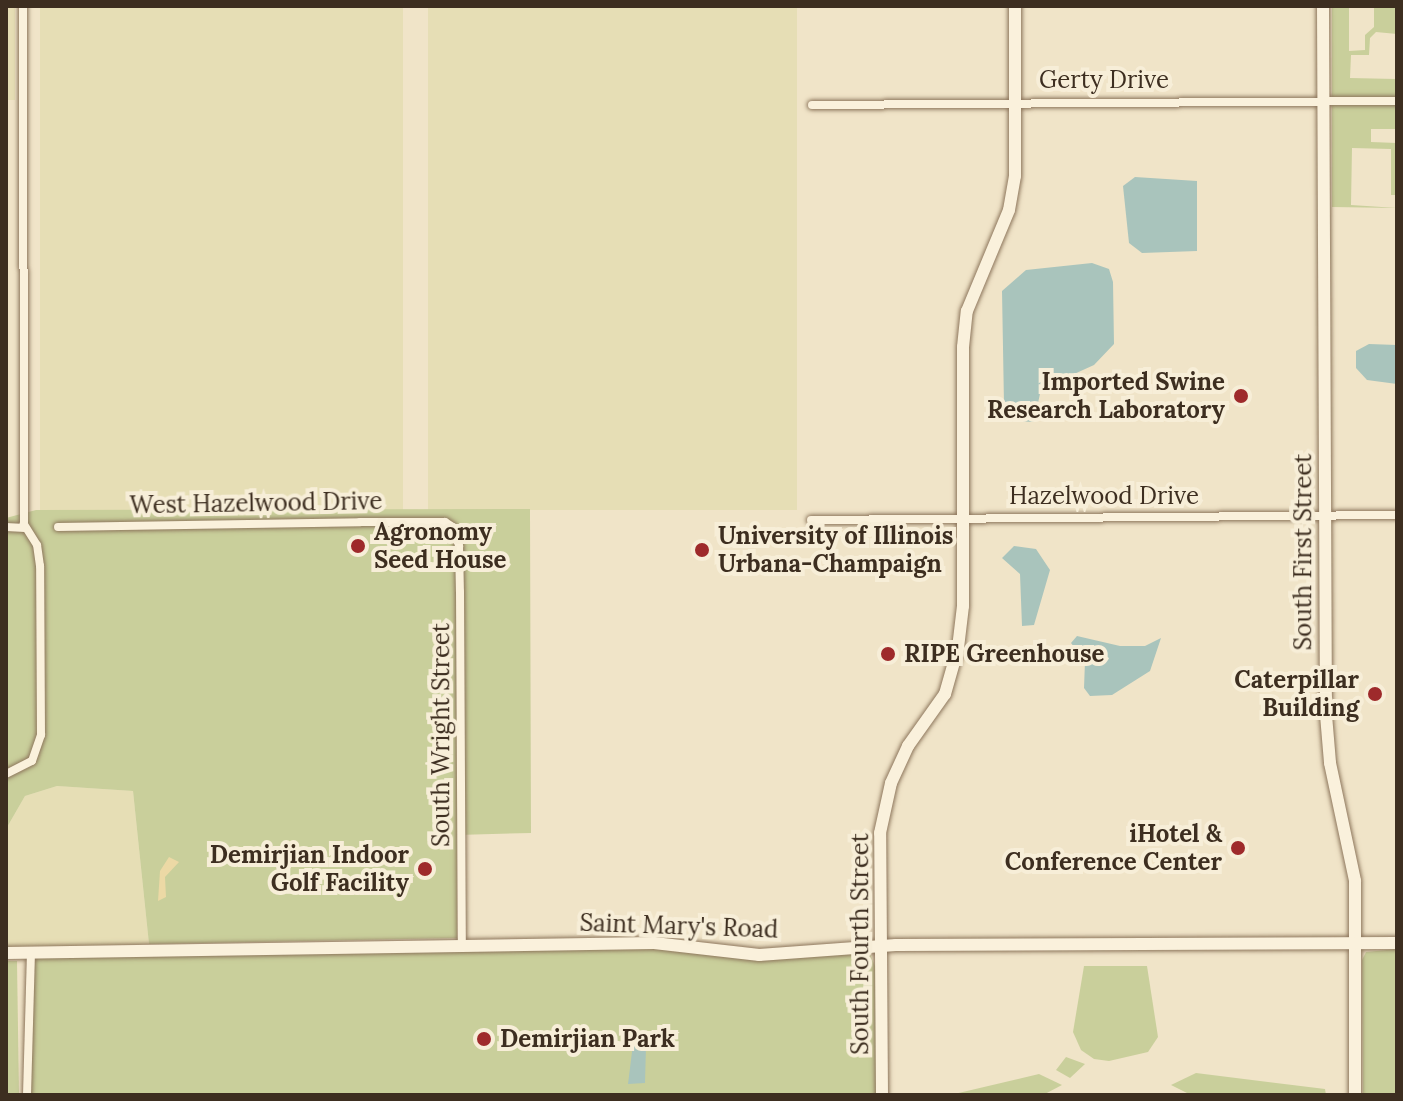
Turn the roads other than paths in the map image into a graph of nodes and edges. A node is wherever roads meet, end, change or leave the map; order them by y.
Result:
1 (23, 6) edge
2 (1015, 6) edge
3 (1323, 6) edge
4 (1015, 100) junction
5 (1323, 100) junction
6 (1397, 101) edge
7 (812, 105) dead end
8 (1325, 515) junction
9 (1397, 515) edge
10 (962, 516) junction
11 (811, 520) dead end
12 (6, 527) edge
13 (58, 527) dead end
14 (453, 527) joint
15 (25, 528) junction
16 (6, 774) edge
17 (1397, 943) edge
18 (462, 944) junction
19 (1356, 944) junction
20 (881, 945) junction
21 (31, 952) junction
22 (6, 953) edge
23 (27, 1095) edge
24 (882, 1095) edge
25 (1355, 1095) edge

1 - 15 street
2 - 4 street, South Fourth Street
3 - 5 street, South First Street
4 - 5 street, Gerty Drive
4 - 7 street, Gerty Drive
4 - 10 street, South Fourth Street
5 - 6 street, Gerty Drive
5 - 8 street, South First Street
8 - 9 street, Hazelwood Drive
8 - 10 street, Hazelwood Drive
8 - 19 street, South First Street
10 - 11 street, Hazelwood Drive
10 - 20 street, South Fourth Street
12 - 15 street
13 - 14 street, West Hazelwood Drive
14 - 18 street, South Wright Street
15 - 16 street
17 - 19 street, Saint Mary's Road
18 - 20 street, Saint Mary's Road
18 - 21 street, Saint Mary's Road
19 - 20 street, Saint Mary's Road
19 - 25 street, South First Street
20 - 24 street, South Fourth Street
21 - 22 street, Saint Mary's Road
21 - 23 street

